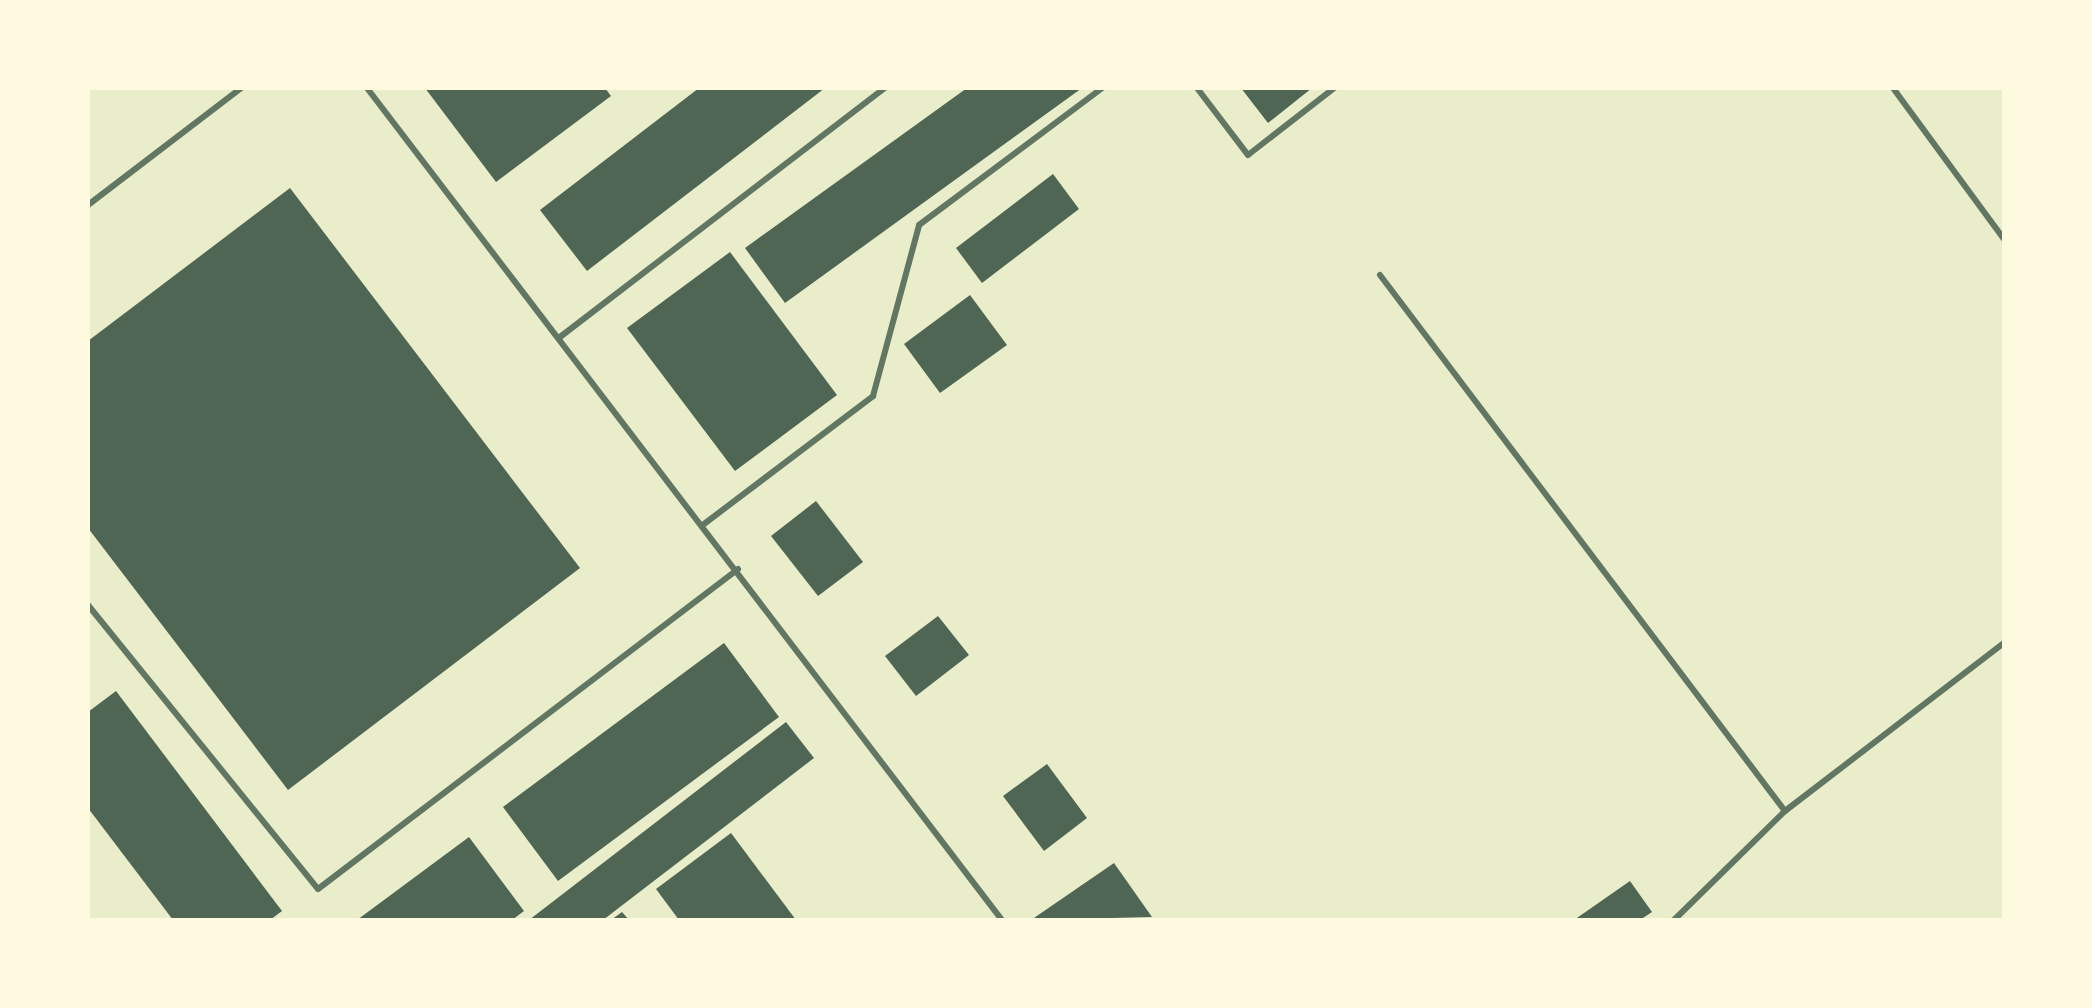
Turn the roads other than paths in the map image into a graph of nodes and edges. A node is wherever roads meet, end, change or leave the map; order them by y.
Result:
1 (241, 88) edge
2 (367, 88) edge
3 (885, 88) edge
4 (1102, 88) edge
5 (1197, 88) edge
6 (1334, 88) edge
7 (1893, 88) edge
8 (88, 205) edge
9 (2004, 239) edge
10 (1380, 275) dead end
11 (560, 337) junction
12 (704, 524) junction
13 (738, 569) junction
14 (88, 605) edge
15 (2004, 643) edge
16 (1785, 811) junction
17 (1002, 920) edge
18 (1674, 920) edge

1 - 8 lane
2 - 11 lane
3 - 11 lane
4 - 12 lane
5 - 6 lane
7 - 9 lane
10 - 16 lane
11 - 12 lane
12 - 13 lane
13 - 14 lane
13 - 17 lane
15 - 16 lane
16 - 18 lane

